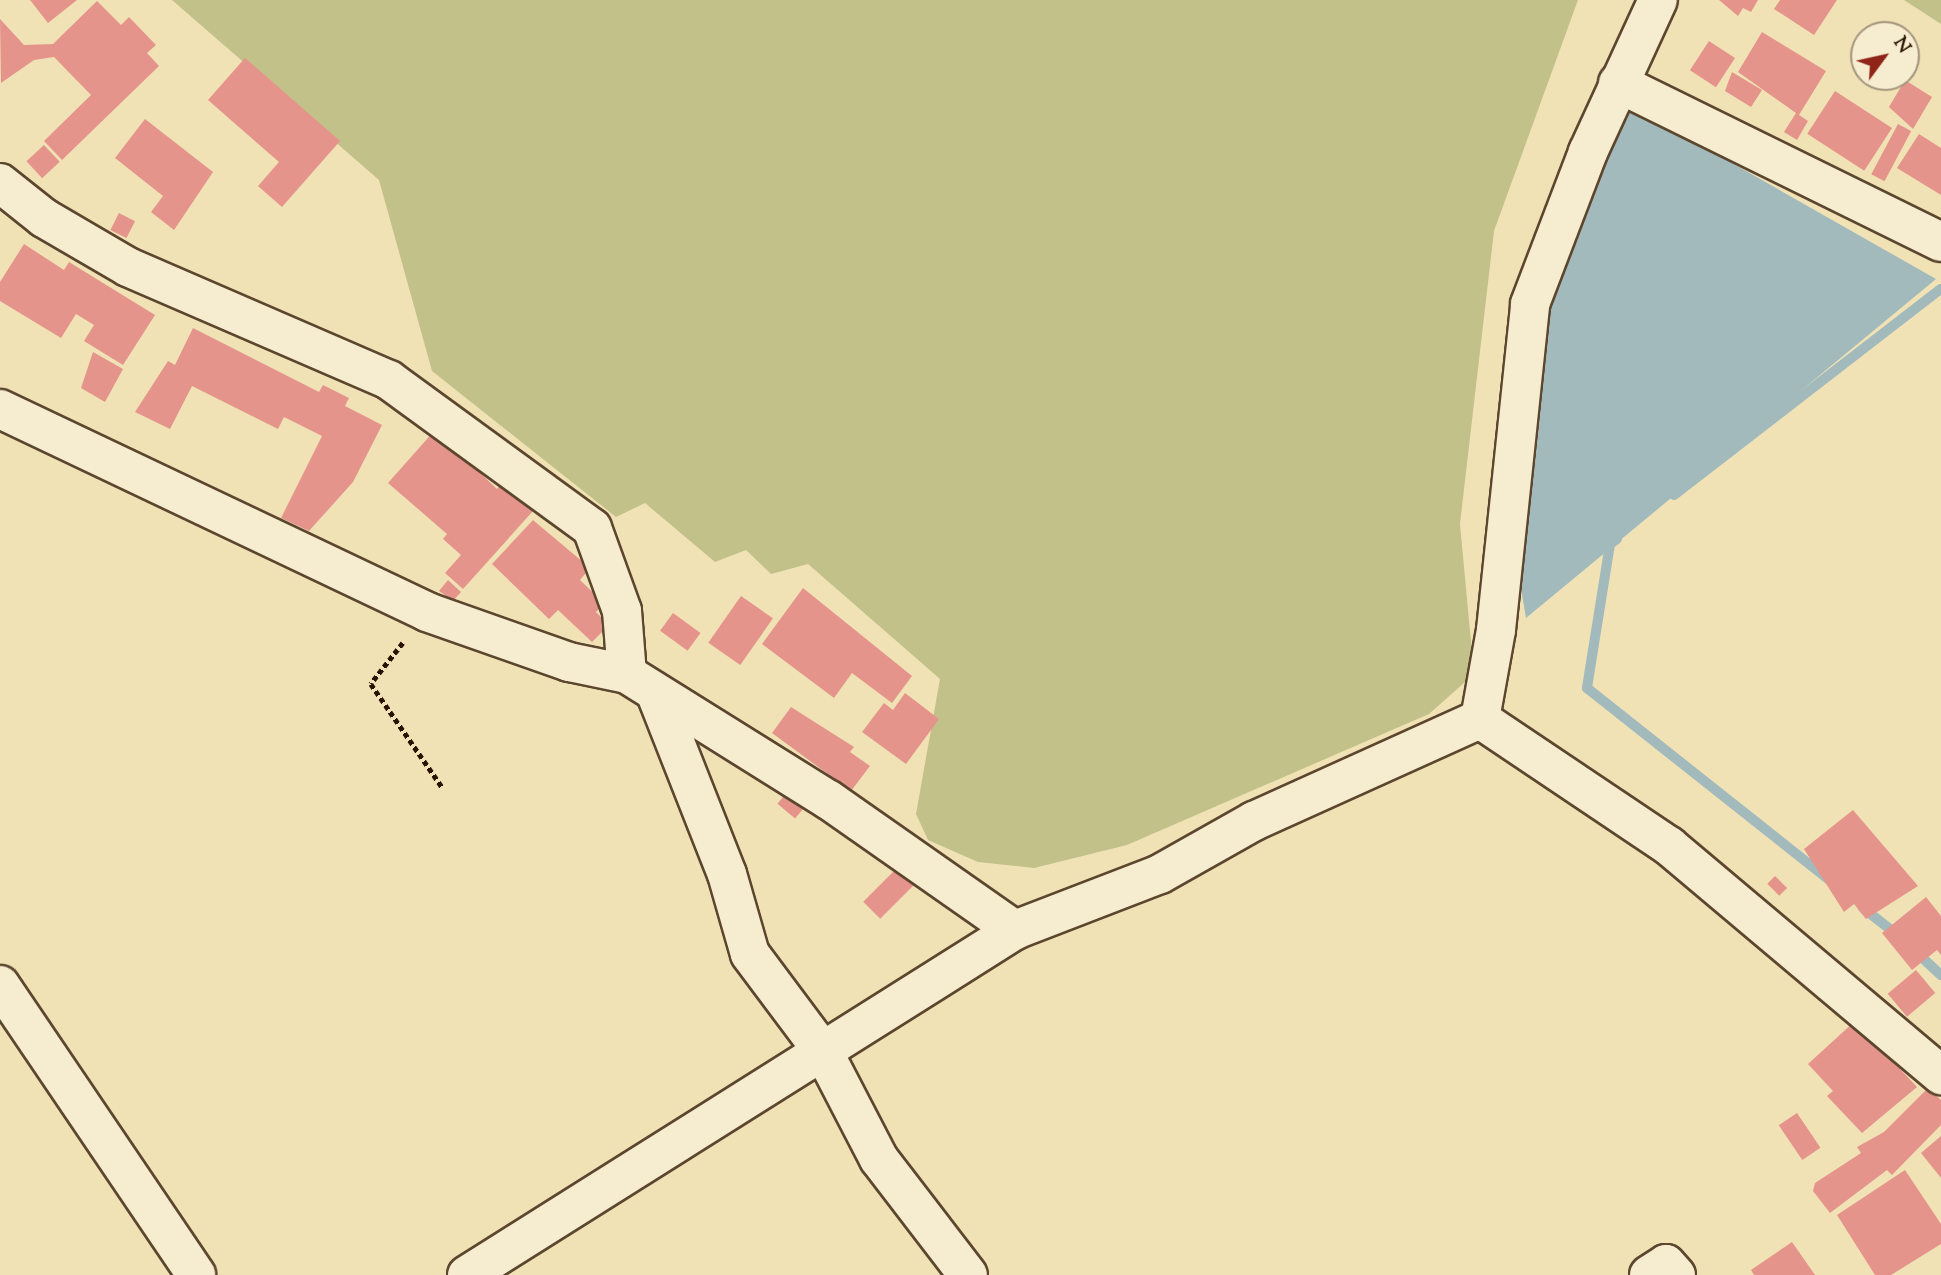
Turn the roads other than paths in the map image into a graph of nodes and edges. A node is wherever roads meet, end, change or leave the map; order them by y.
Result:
1 (1658, 0) edge
2 (1618, 83) junction
3 (0, 183) edge
4 (1941, 242) edge
5 (0, 409) edge
6 (641, 684) junction
7 (1480, 719) junction
8 (1015, 930) junction
9 (0, 985) edge
10 (824, 1053) junction
11 (1941, 1075) edge
12 (195, 1275) edge
13 (467, 1275) edge
14 (968, 1275) edge
15 (1649, 1275) edge
16 (1676, 1275) edge

1 - 2 street
2 - 4 street
2 - 7 street
3 - 6 street
5 - 6 street
6 - 8 street
6 - 10 street
7 - 8 street
7 - 11 street
8 - 10 street
9 - 12 street
10 - 13 street
10 - 14 street
15 - 16 street

